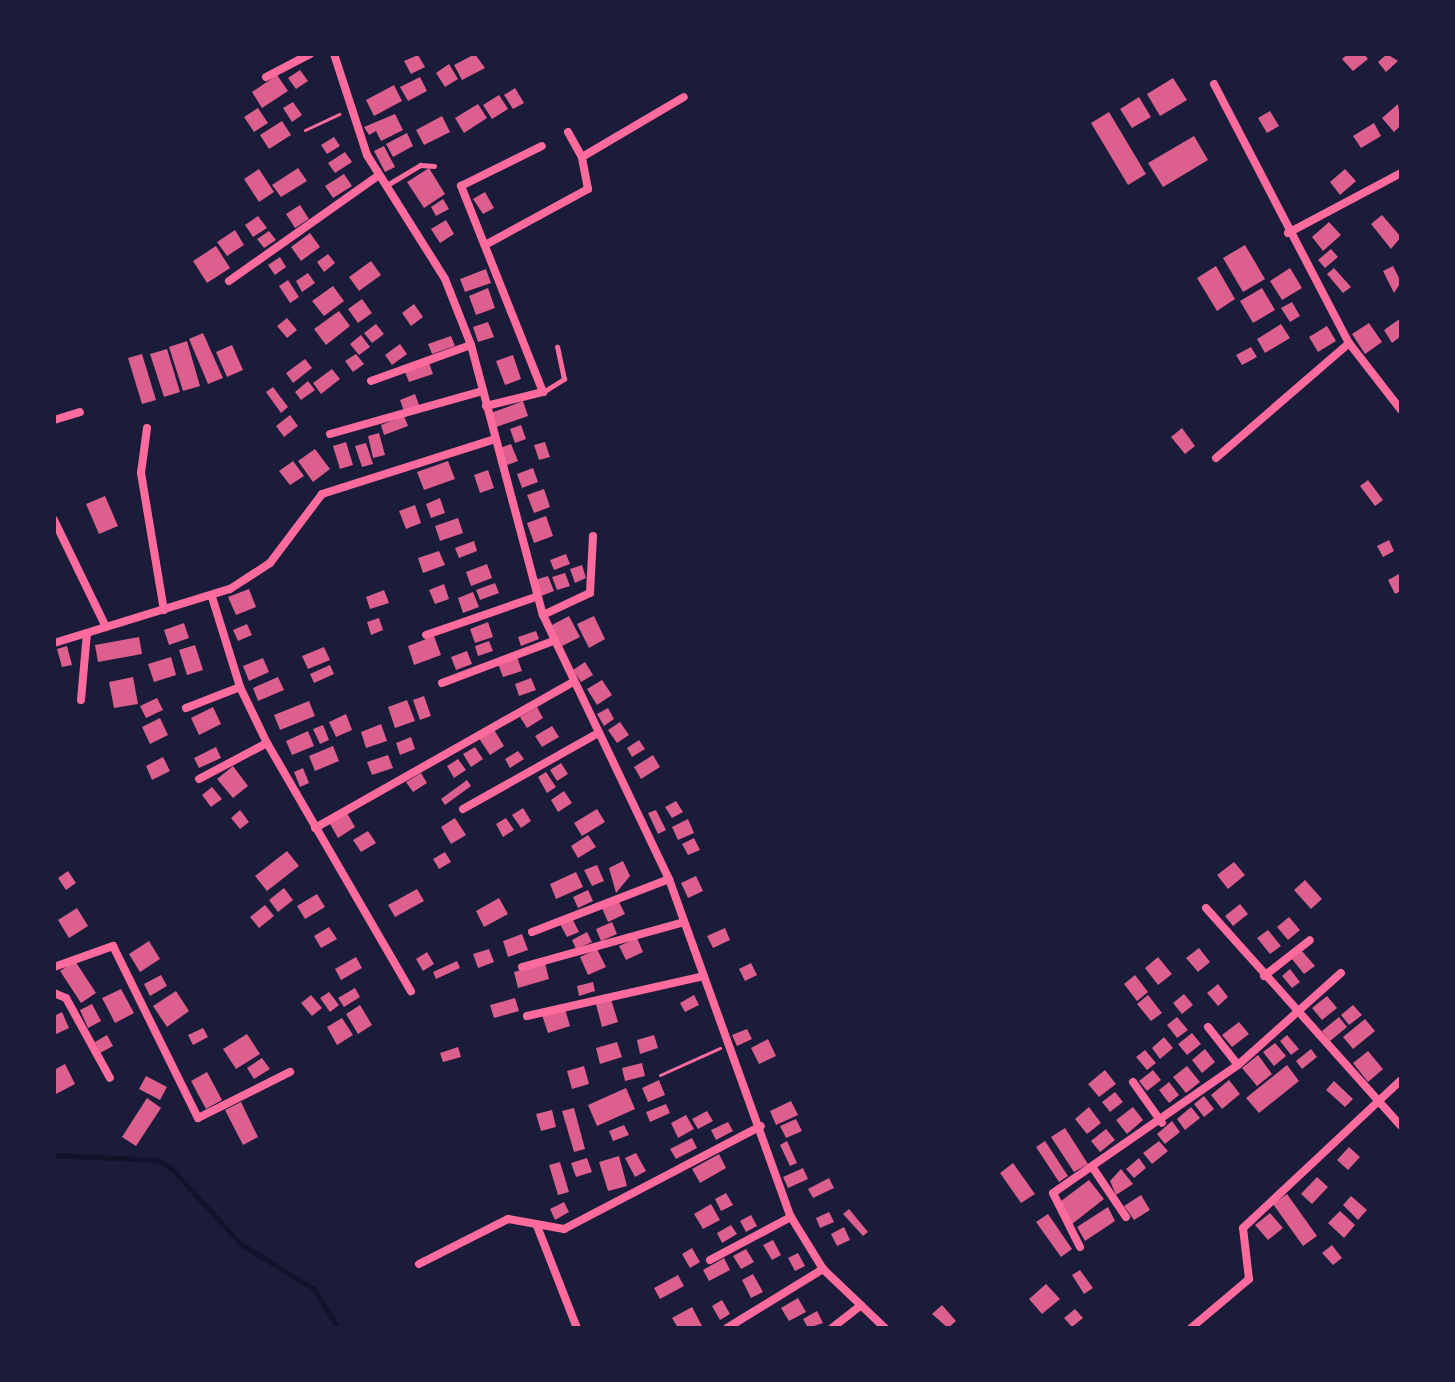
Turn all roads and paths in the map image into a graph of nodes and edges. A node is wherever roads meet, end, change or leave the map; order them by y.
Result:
1 (310, 54) edge
2 (334, 54) edge
3 (266, 77) dead end
4 (1214, 84) dead end
5 (684, 97) dead end
6 (351, 109) junction
7 (305, 130) dead end
8 (568, 132) dead end
9 (542, 146) dead end
10 (582, 157) junction
11 (434, 166) dead end
12 (1401, 173) edge
13 (378, 176) junction
14 (384, 187) junction
15 (1288, 233) junction
16 (487, 244) junction
17 (229, 281) dead end
18 (1349, 343) junction
19 (471, 345) junction
20 (557, 347) dead end
21 (371, 381) dead end
22 (483, 391) junction
23 (543, 392) junction
24 (486, 406) junction
25 (1401, 410) edge
26 (80, 412) dead end
27 (54, 420) edge
28 (147, 428) dead end
29 (330, 434) dead end
30 (492, 440) junction
31 (1216, 458) dead end
32 (54, 520) edge
33 (593, 536) dead end
34 (212, 597) junction
35 (536, 597) junction
36 (164, 610) junction
37 (543, 615) junction
38 (106, 627) junction
39 (87, 633) junction
40 (426, 635) dead end
41 (553, 641) junction
42 (54, 643) edge
43 (442, 683) dead end
44 (571, 683) junction
45 (240, 687) junction
46 (81, 700) dead end
47 (186, 708) dead end
48 (595, 735) junction
49 (267, 743) junction
50 (199, 779) dead end
51 (463, 809) dead end
52 (315, 828) junction
53 (669, 879) junction
54 (1206, 908) dead end
55 (684, 922) junction
56 (532, 932) dead end
57 (1310, 940) dead end
58 (54, 967) edge
59 (522, 967) dead end
60 (1341, 973) dead end
61 (704, 976) junction
62 (1264, 976) junction
63 (411, 991) dead end
64 (54, 993) edge
65 (1296, 1015) junction
66 (527, 1016) dead end
67 (1208, 1027) dead end
68 (730, 1044) junction
69 (1238, 1065) junction
70 (290, 1072) dead end
71 (660, 1075) dead end
72 (110, 1078) dead end
73 (1401, 1080) edge
74 (1133, 1082) dead end
75 (1375, 1103) junction
76 (1162, 1123) junction
77 (761, 1126) junction
78 (1401, 1126) edge
79 (1093, 1168) junction
80 (791, 1217) junction
81 (1126, 1217) dead end
82 (537, 1226) junction
83 (1080, 1247) dead end
84 (710, 1260) dead end
85 (419, 1264) dead end
86 (823, 1269) junction
87 (861, 1305) junction
88 (577, 1328) edge
89 (727, 1328) edge
90 (832, 1328) edge
91 (885, 1328) edge
92 (1191, 1328) edge

1 - 3 street
2 - 6 street
4 - 15 street
5 - 10 street
6 - 7 path
6 - 13 street
8 - 10 street
9 - 16 street
10 - 16 street
11 - 14 lane
12 - 15 street
13 - 14 street
13 - 17 street
14 - 19 street
15 - 18 street
16 - 23 street
18 - 25 street
18 - 31 street
19 - 21 street
19 - 22 street
20 - 23 lane
22 - 24 street
22 - 29 street
23 - 24 street
24 - 30 street
26 - 27 street
28 - 36 street
30 - 34 street
30 - 35 street
32 - 38 street
33 - 37 street
34 - 36 street
34 - 45 street
35 - 37 street
35 - 40 street
36 - 38 street
37 - 41 street
38 - 39 street
39 - 42 street
39 - 46 street
41 - 43 street
41 - 44 street
44 - 48 street
44 - 52 street
45 - 47 street
45 - 49 street
48 - 51 street
48 - 53 street
49 - 50 street
49 - 52 street
52 - 63 street
53 - 55 street
53 - 56 street
54 - 62 street
55 - 59 street
55 - 61 street
57 - 62 street
58 - 70 street
60 - 65 street
61 - 66 street
61 - 68 street
62 - 65 street
64 - 72 street
65 - 69 street
65 - 75 street
67 - 69 street
68 - 71 path
68 - 77 street
69 - 76 street
73 - 75 street
74 - 76 street
75 - 78 street
75 - 92 street
76 - 79 street
77 - 80 street
77 - 82 street
79 - 81 street
79 - 83 street
80 - 84 street
80 - 86 street
82 - 85 street
82 - 88 street
86 - 87 street
86 - 89 street
87 - 90 street
87 - 91 street

